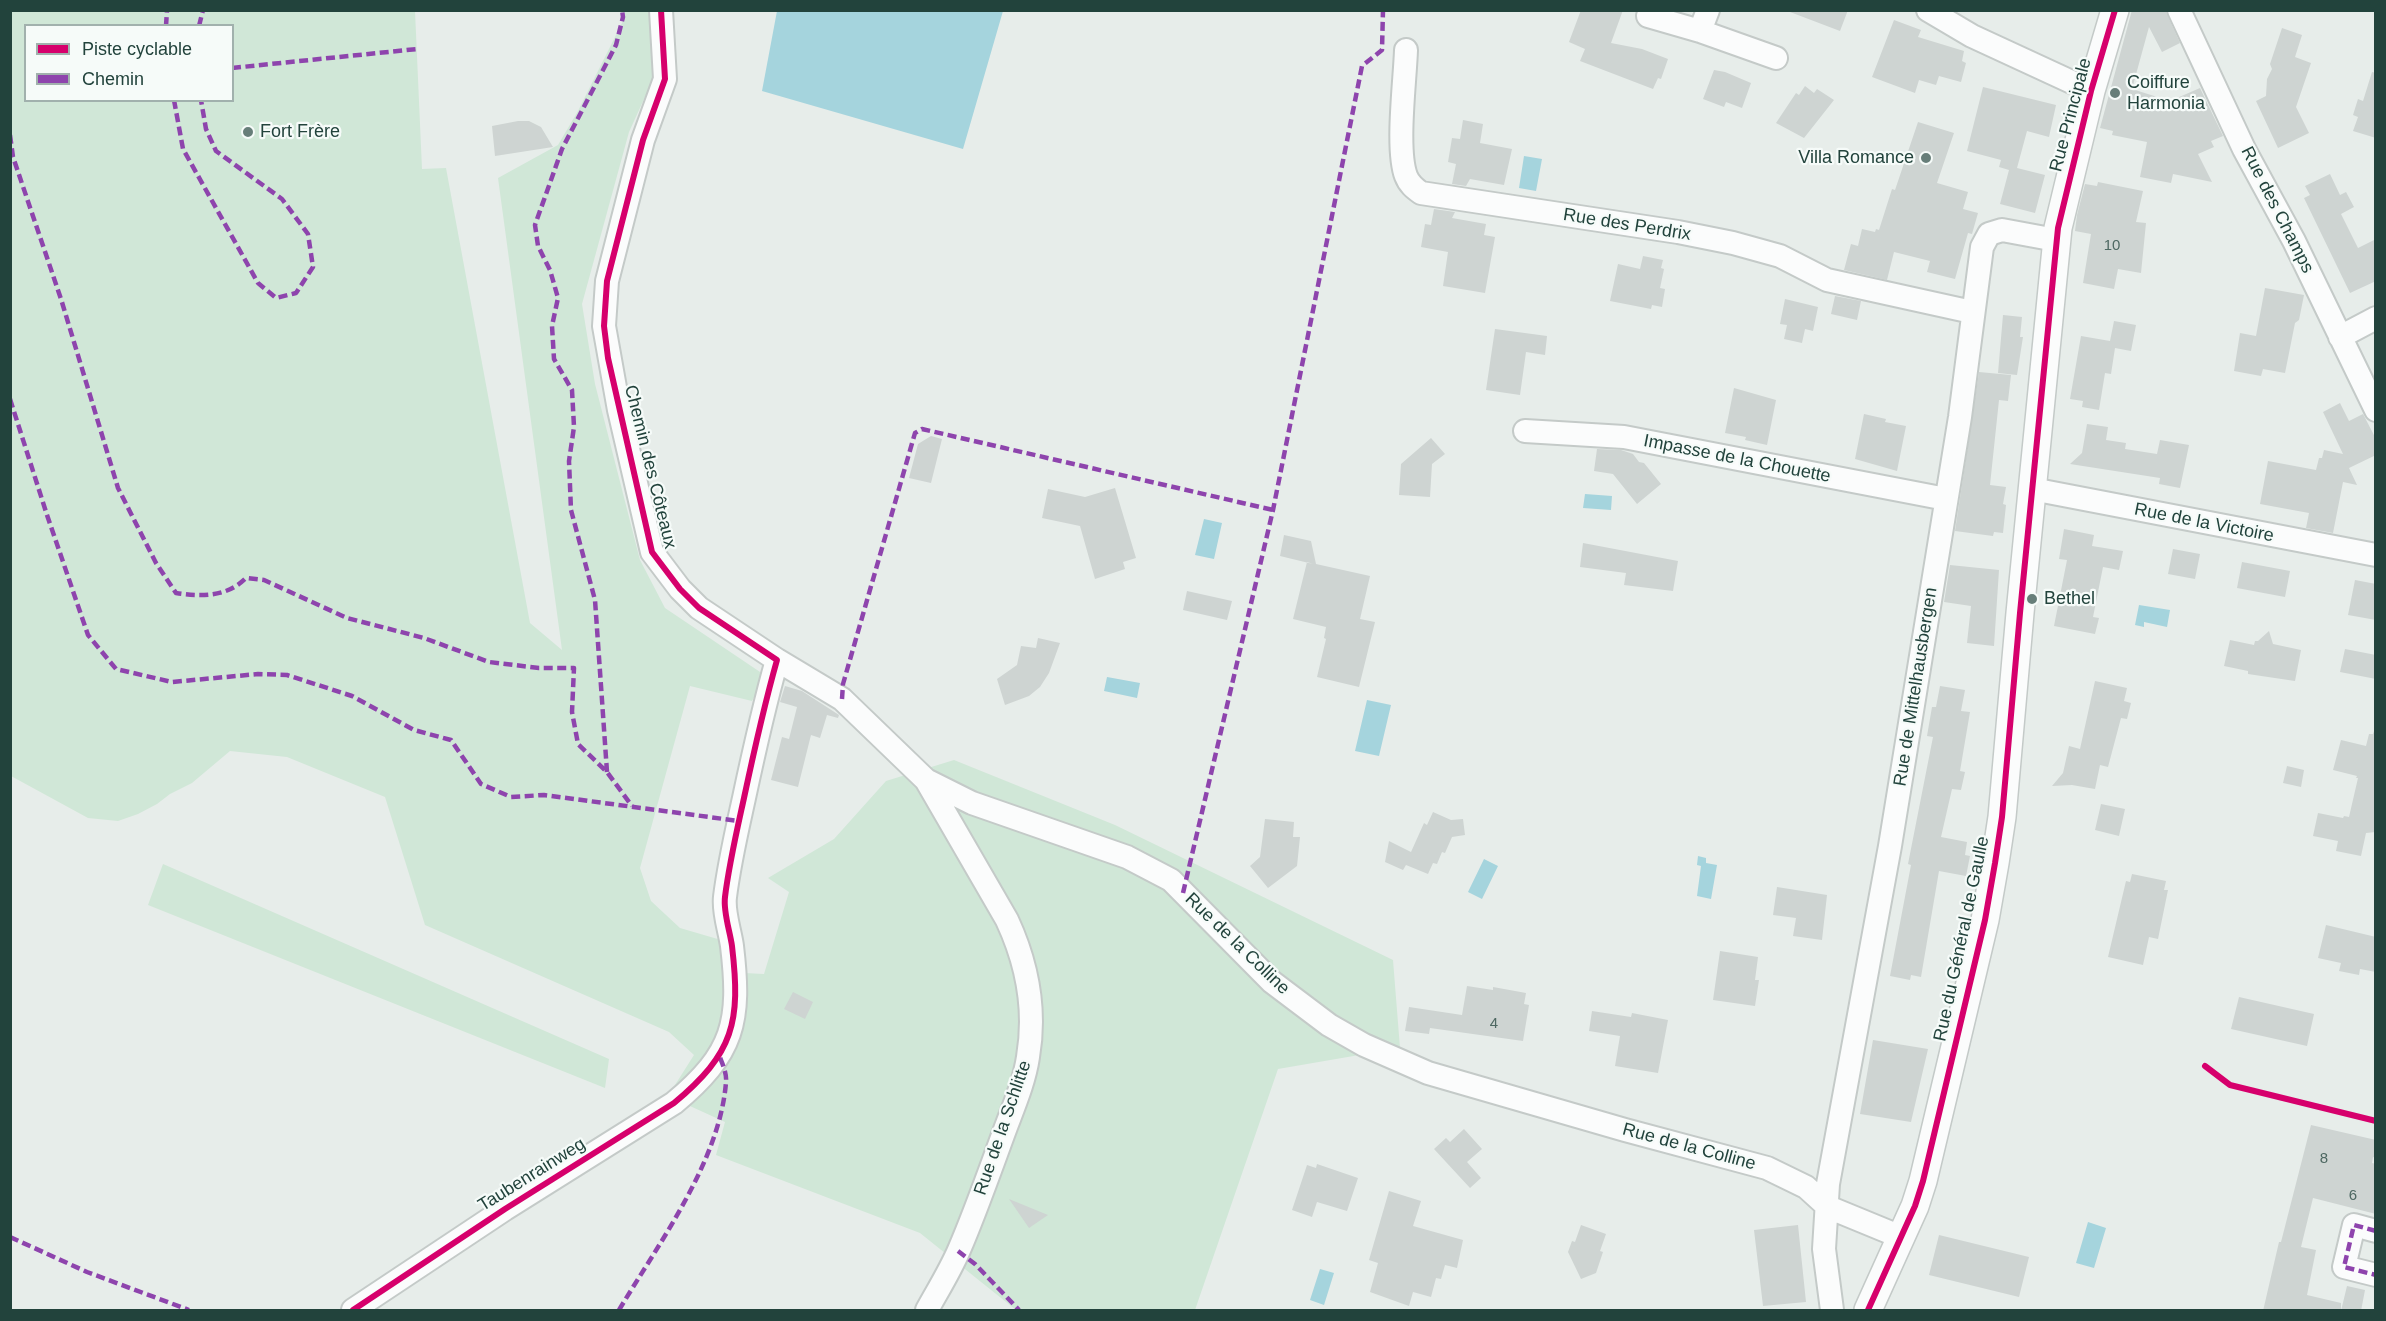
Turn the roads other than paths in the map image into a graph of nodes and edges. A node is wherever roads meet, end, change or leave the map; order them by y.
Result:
1 (661, 10) edge
2 (1928, 10) edge
3 (2115, 10) edge
4 (2179, 10) edge
5 (1648, 16) dead end
6 (1704, 21) edge
7 (1406, 50) dead end
8 (1776, 58) dead end
9 (2091, 91) junction
10 (2057, 234) junction
11 (1972, 312) junction
12 (2376, 318) edge
13 (2340, 337) junction
14 (2376, 410) edge
15 (1525, 431) dead end
16 (2032, 489) junction
17 (1946, 500) junction
18 (2376, 555) edge
19 (777, 660) junction
20 (926, 780) junction
21 (1828, 1207) junction
22 (2376, 1231) edge
23 (1901, 1237) junction
24 (2376, 1275) edge
25 (352, 1311) edge
26 (927, 1311) edge
27 (1832, 1311) edge
28 (1868, 1311) edge

1 - 19 street, Chemin des Côteaux
2 - 9 street
3 - 9 street, Rue Principale
4 - 13 street, Rue des Champs
5 - 6 street
6 - 8 street
7 - 11 street, Rue des Perdrix
9 - 10 street, Rue Principale
10 - 11 street, Rue de Mittelhausbergen
10 - 16 street, Rue Principale
11 - 17 street, Rue de Mittelhausbergen
12 - 13 street
13 - 14 street, Rue des Champs
15 - 17 street, Impasse de la Chouette
16 - 18 street, Rue de la Victoire
16 - 23 street, Rue du Général de Gaulle
17 - 21 street, Rue de Mittelhausbergen
19 - 20 street, Rue de la Colline
19 - 25 street, Taubenrainweg
20 - 21 street, Rue de la Colline
20 - 26 street, Rue de la Schlitte
21 - 23 street, Rue de la Colline
21 - 27 street, Rue de Mittelhausbergen
22 - 24 street
23 - 28 street, Rue du Général de Gaulle

